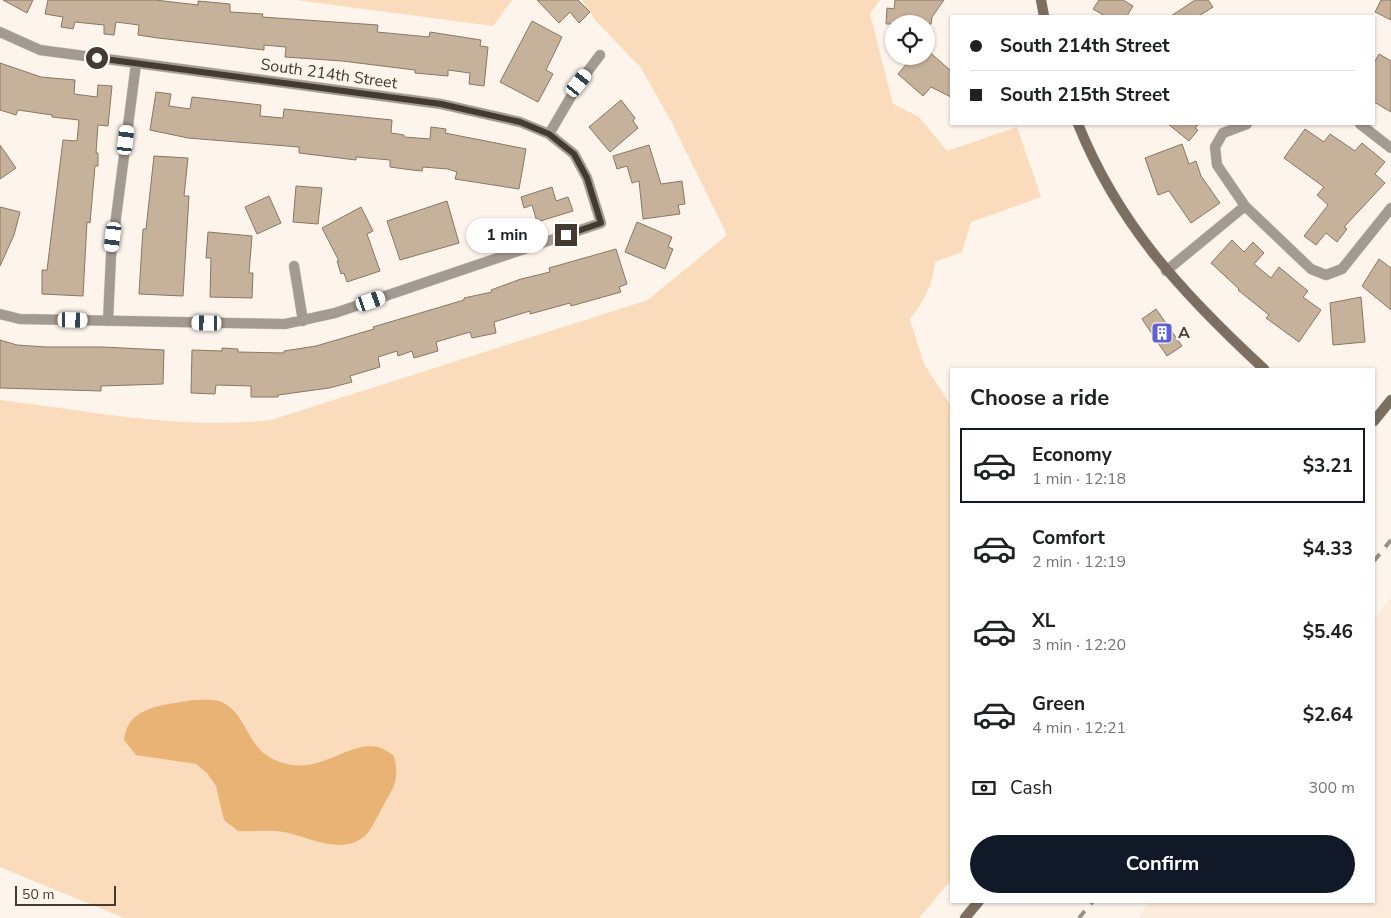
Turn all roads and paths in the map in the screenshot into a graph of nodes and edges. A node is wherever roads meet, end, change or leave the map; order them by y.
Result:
1 (1041, 0) edge
2 (1044, 15) edge
3 (0, 32) edge
4 (600, 55) dead end
5 (136, 64) junction
6 (1078, 125) edge
7 (1243, 125) edge
8 (1361, 125) edge
9 (549, 134) junction
10 (1391, 148) edge
11 (1245, 206) junction
12 (1391, 208) edge
13 (294, 266) dead end
14 (1166, 271) junction
15 (0, 314) edge
16 (108, 321) junction
17 (303, 321) junction
18 (1263, 368) edge
19 (1391, 400) edge
20 (1375, 420) edge
21 (977, 903) edge
22 (965, 918) edge

1 - 2 street
3 - 5 street, South 214th Street
4 - 9 street
5 - 9 street, South 214th Street
5 - 16 street
6 - 14 street
7 - 11 street
8 - 10 street
9 - 17 street, South 214th Street
11 - 12 street
11 - 14 street
13 - 17 street
14 - 18 street
15 - 16 street
16 - 17 street
19 - 20 street
21 - 22 street

